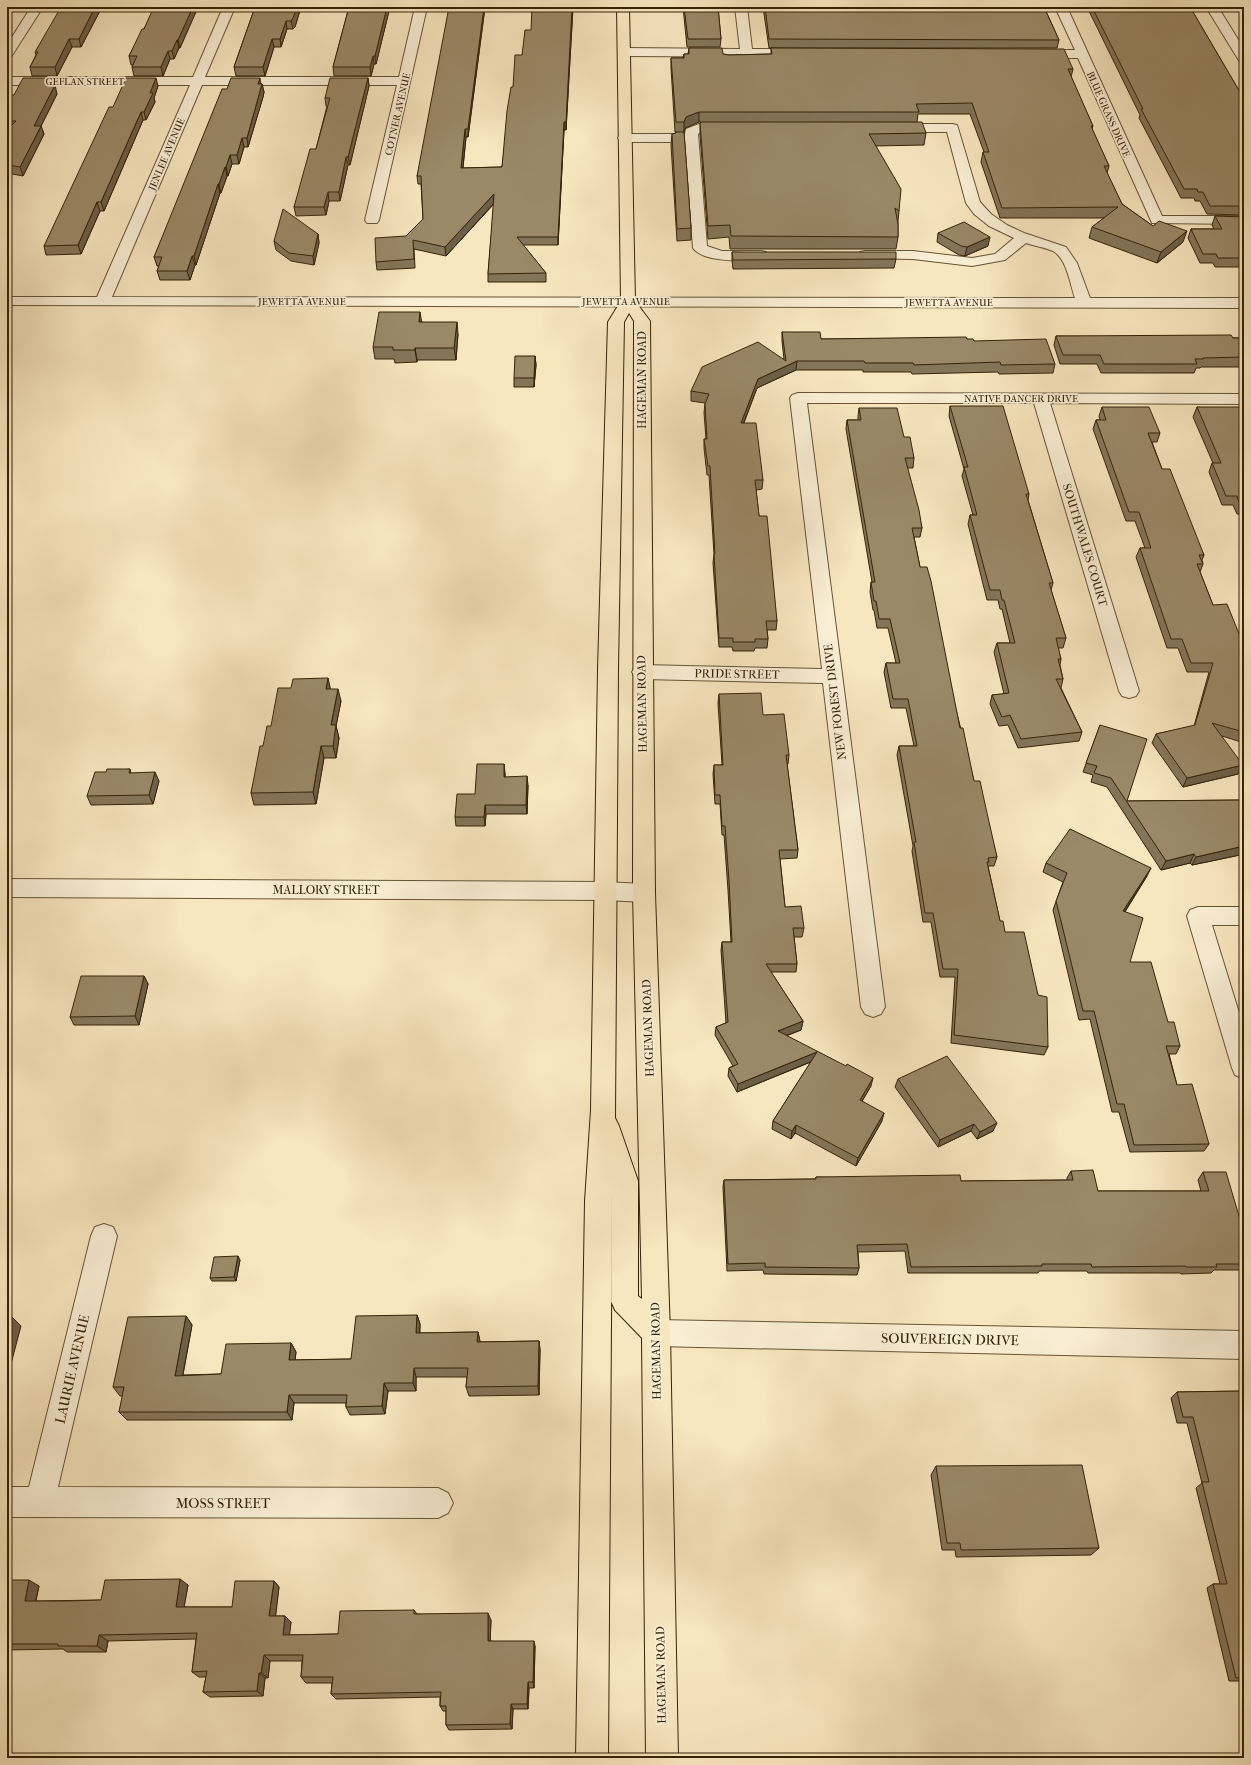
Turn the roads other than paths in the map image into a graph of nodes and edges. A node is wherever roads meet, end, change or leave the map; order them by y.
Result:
1 (37, 7) edge
2 (229, 7) edge
3 (421, 7) edge
4 (623, 7) edge
5 (741, 7) edge
6 (1061, 7) edge
7 (1212, 7) edge
8 (624, 52) junction
9 (746, 53) junction
10 (817, 53) edge
11 (7, 54) edge
12 (1028, 54) edge
13 (1082, 54) junction
14 (1244, 59) edge
15 (7, 81) edge
16 (197, 81) junction
17 (404, 81) junction
18 (739, 128) edge
19 (881, 128) edge
20 (625, 138) junction
21 (692, 138) junction
22 (372, 220) dead end
23 (1244, 220) edge
24 (1024, 237) junction
25 (772, 255) edge
26 (850, 255) edge
27 (7, 301) edge
28 (103, 301) junction
29 (628, 301) junction
30 (1084, 303) junction
31 (1244, 303) edge
32 (798, 398) joint
33 (1040, 398) junction
34 (1244, 398) edge
35 (642, 672) junction
36 (832, 676) junction
37 (1129, 691) dead end
38 (7, 888) edge
39 (605, 891) junction
40 (644, 893) junction
41 (1244, 916) edge
42 (873, 1007) dead end
43 (1244, 1068) edge
44 (603, 1110) junction
45 (104, 1236) dead end
46 (656, 1333) junction
47 (1244, 1344) edge
48 (7, 1502) edge
49 (40, 1502) junction
50 (438, 1503) dead end
51 (592, 1758) edge
52 (662, 1758) edge

1 - 11 street
2 - 16 street, JENLEE AVENUE
3 - 17 street, COTNER AVENUE
4 - 8 main road
5 - 9 street
6 - 13 street, BLUE GRASS DRIVE
7 - 14 street
8 - 9 street
8 - 20 main road
9 - 10 street
12 - 13 street
13 - 23 street, BLUE GRASS DRIVE
15 - 16 street, GEFLAN STREET
16 - 17 street, GEFLAN STREET
16 - 28 street, JENLEE AVENUE
17 - 22 street, COTNER AVENUE
18 - 21 street
19 - 24 street
20 - 21 street
20 - 29 main road
21 - 25 street
24 - 26 street
24 - 30 street
27 - 28 street, JEWETTA AVENUE
28 - 29 street, JEWETTA AVENUE
29 - 30 street, JEWETTA AVENUE
29 - 35 main road, HAGEMAN ROAD
29 - 39 main road
30 - 31 street, JEWETTA AVENUE
32 - 33 street, NATIVE DANCER DRIVE
32 - 36 street, NEW FOREST DRIVE
33 - 34 street, NATIVE DANCER DRIVE
33 - 37 street, SOUTHWALES COURT
35 - 36 street, PRIDE STREET
35 - 40 main road, HAGEMAN ROAD
36 - 42 street, NEW FOREST DRIVE
38 - 39 street, MALLORY STREET
39 - 40 street, MALLORY STREET
39 - 44 main road
40 - 46 main road, HAGEMAN ROAD
41 - 43 street
44 - 46 main road
44 - 51 main road
45 - 49 street, LAURIE AVENUE
46 - 47 street, SOUVEREIGN DRIVE
46 - 52 main road, HAGEMAN ROAD
48 - 49 street, MOSS STREET
49 - 50 street, MOSS STREET

